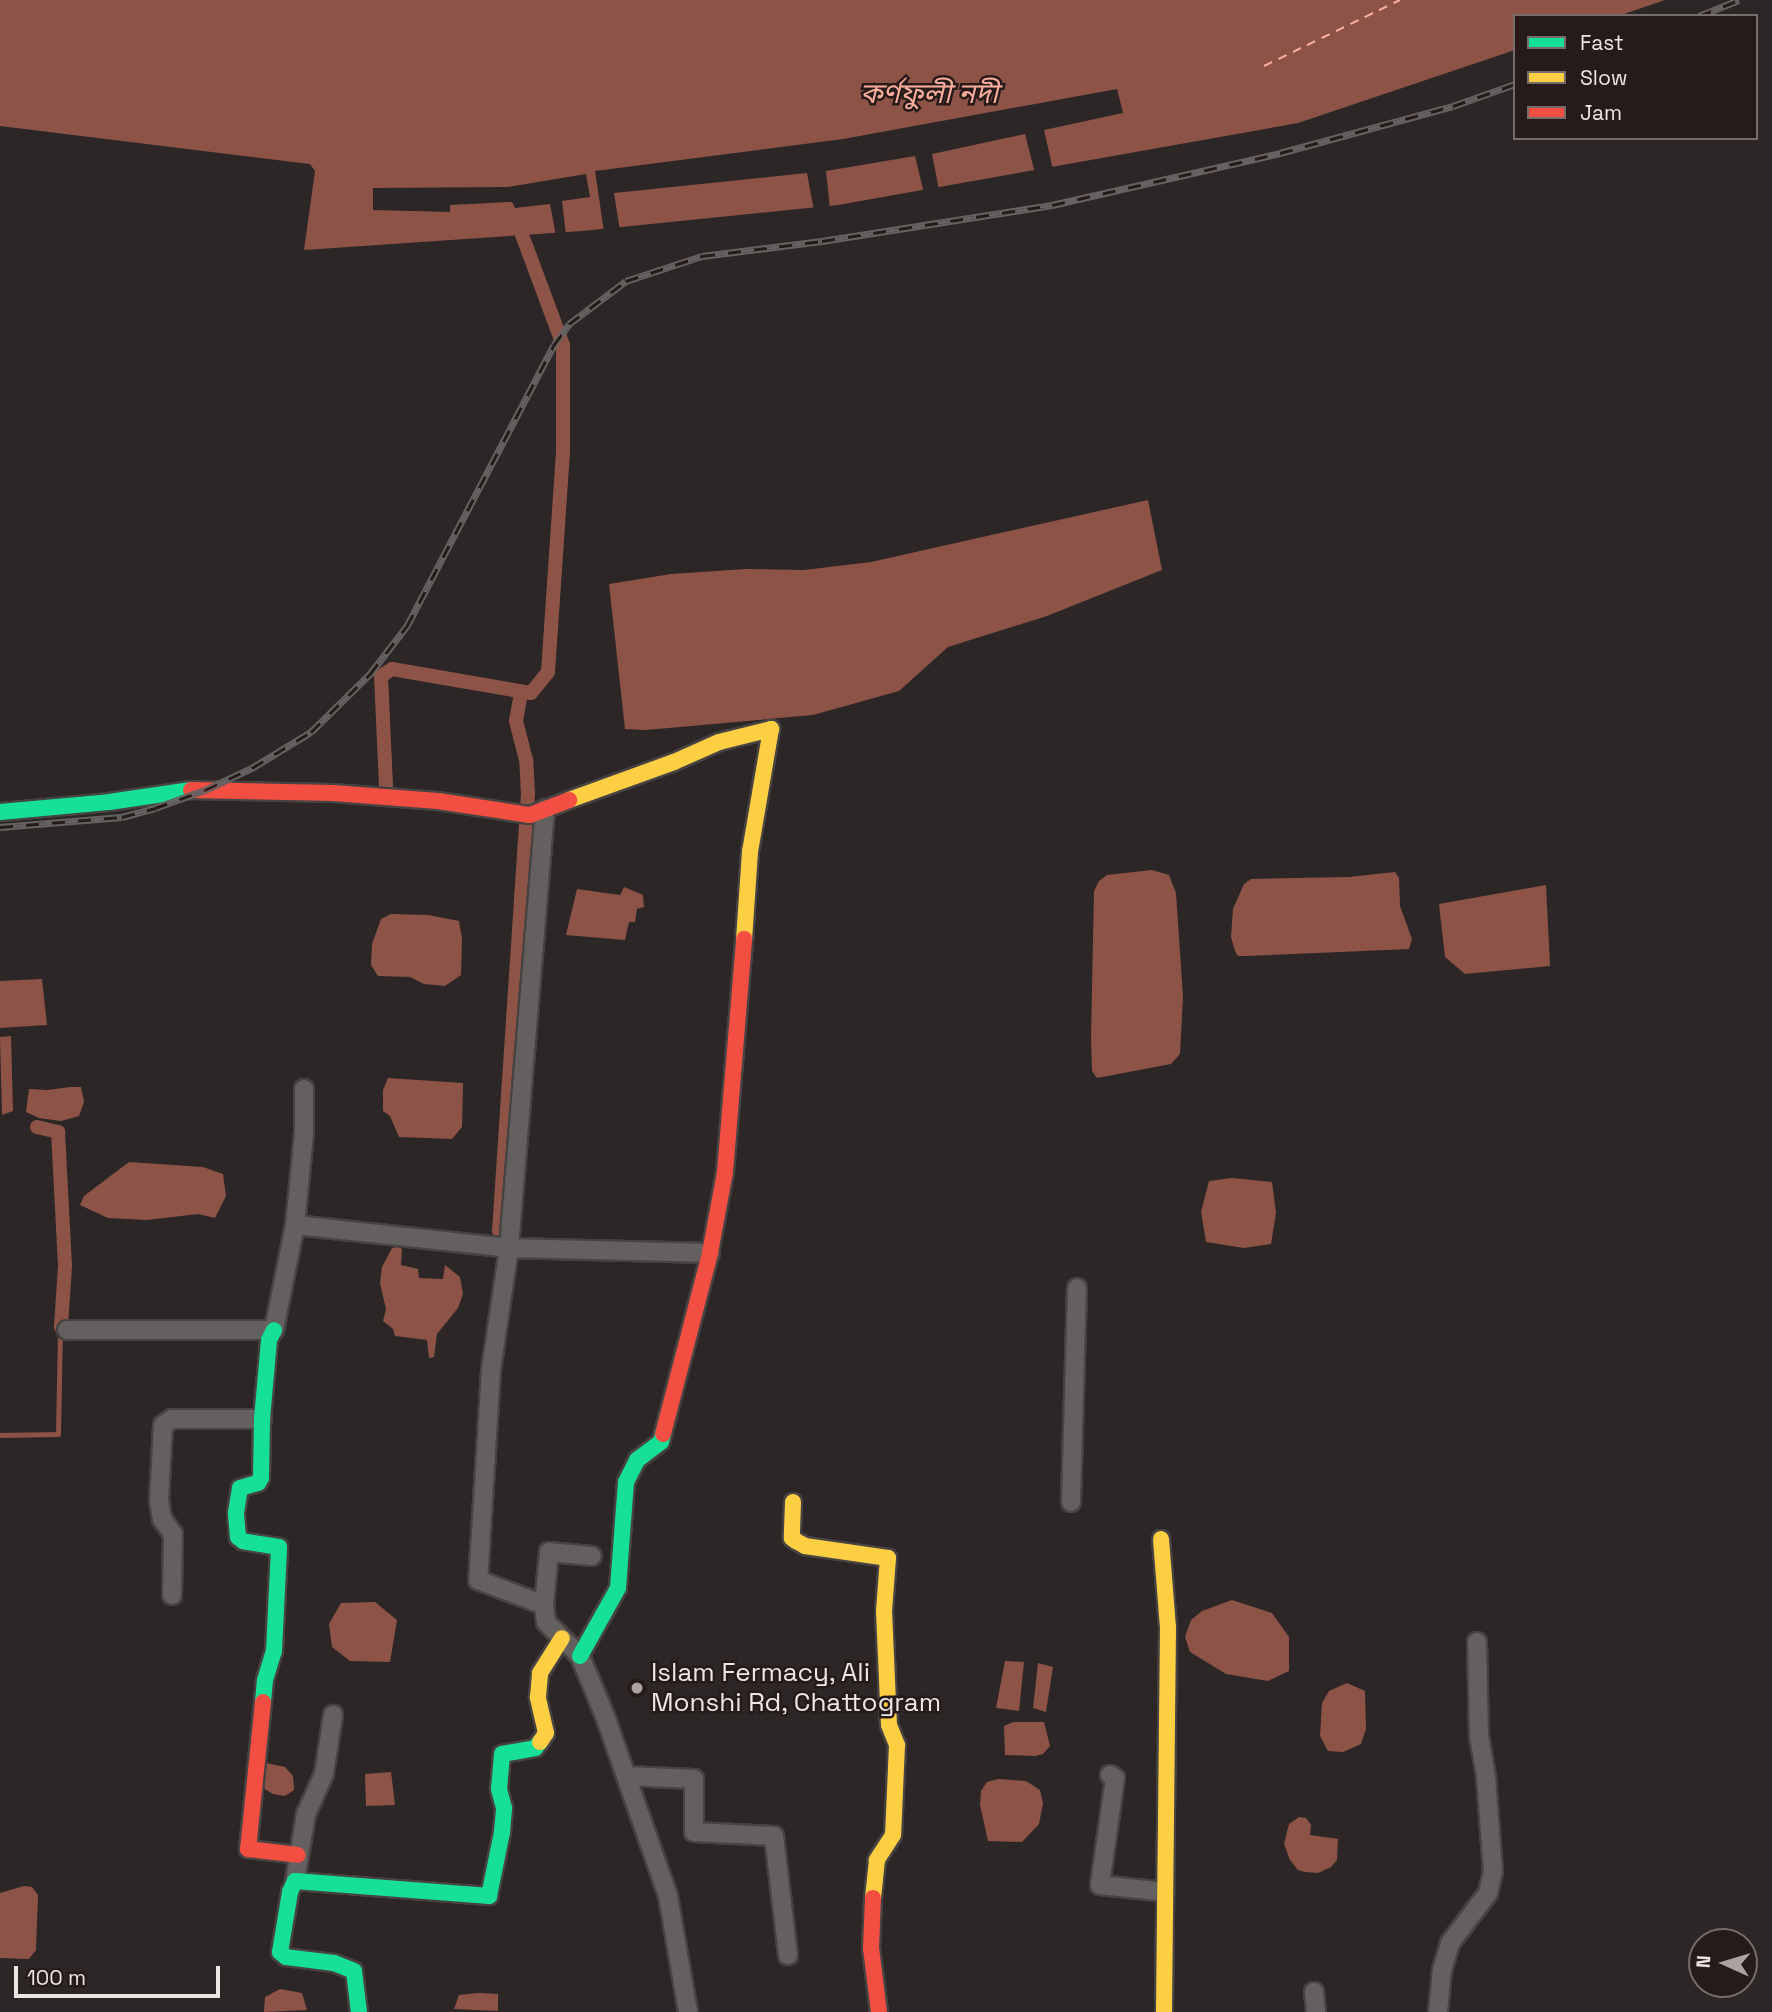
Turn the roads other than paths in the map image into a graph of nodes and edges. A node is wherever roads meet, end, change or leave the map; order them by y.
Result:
1 (0, 813) edge
2 (532, 813) junction
3 (304, 1089) dead end
4 (295, 1225) junction
5 (509, 1248) junction
6 (710, 1253) junction
7 (1077, 1288) dead end
8 (274, 1330) junction
9 (66, 1331) dead end
10 (262, 1419) junction
11 (793, 1502) dead end
12 (1071, 1502) dead end
13 (1161, 1539) dead end
14 (592, 1556) dead end
15 (172, 1595) dead end
16 (544, 1605) junction
17 (562, 1639) junction
18 (1477, 1642) dead end
19 (580, 1656) junction
20 (333, 1715) dead end
21 (1110, 1775) dead end
22 (626, 1776) junction
23 (298, 1855) junction
24 (295, 1881) junction
25 (1165, 1892) junction
26 (788, 1955) dead end
27 (1314, 1992) dead end
28 (359, 2012) edge
29 (688, 2012) edge
30 (879, 2012) edge
31 (1164, 2012) edge
32 (1316, 2012) edge
33 (1438, 2012) edge

1 - 2 main road
2 - 5 street
2 - 6 main road
3 - 4 street
4 - 5 street
4 - 8 street
5 - 6 street
5 - 16 street
6 - 19 main road
7 - 12 street
8 - 9 street
8 - 10 main road
10 - 15 street
10 - 23 main road
11 - 30 main road
13 - 25 main road
14 - 16 street
16 - 17 street
17 - 19 street
17 - 24 main road
18 - 33 street
19 - 22 street
20 - 23 street
21 - 25 street
22 - 26 street
22 - 29 street
23 - 24 street
24 - 28 main road
25 - 31 main road
27 - 32 street

